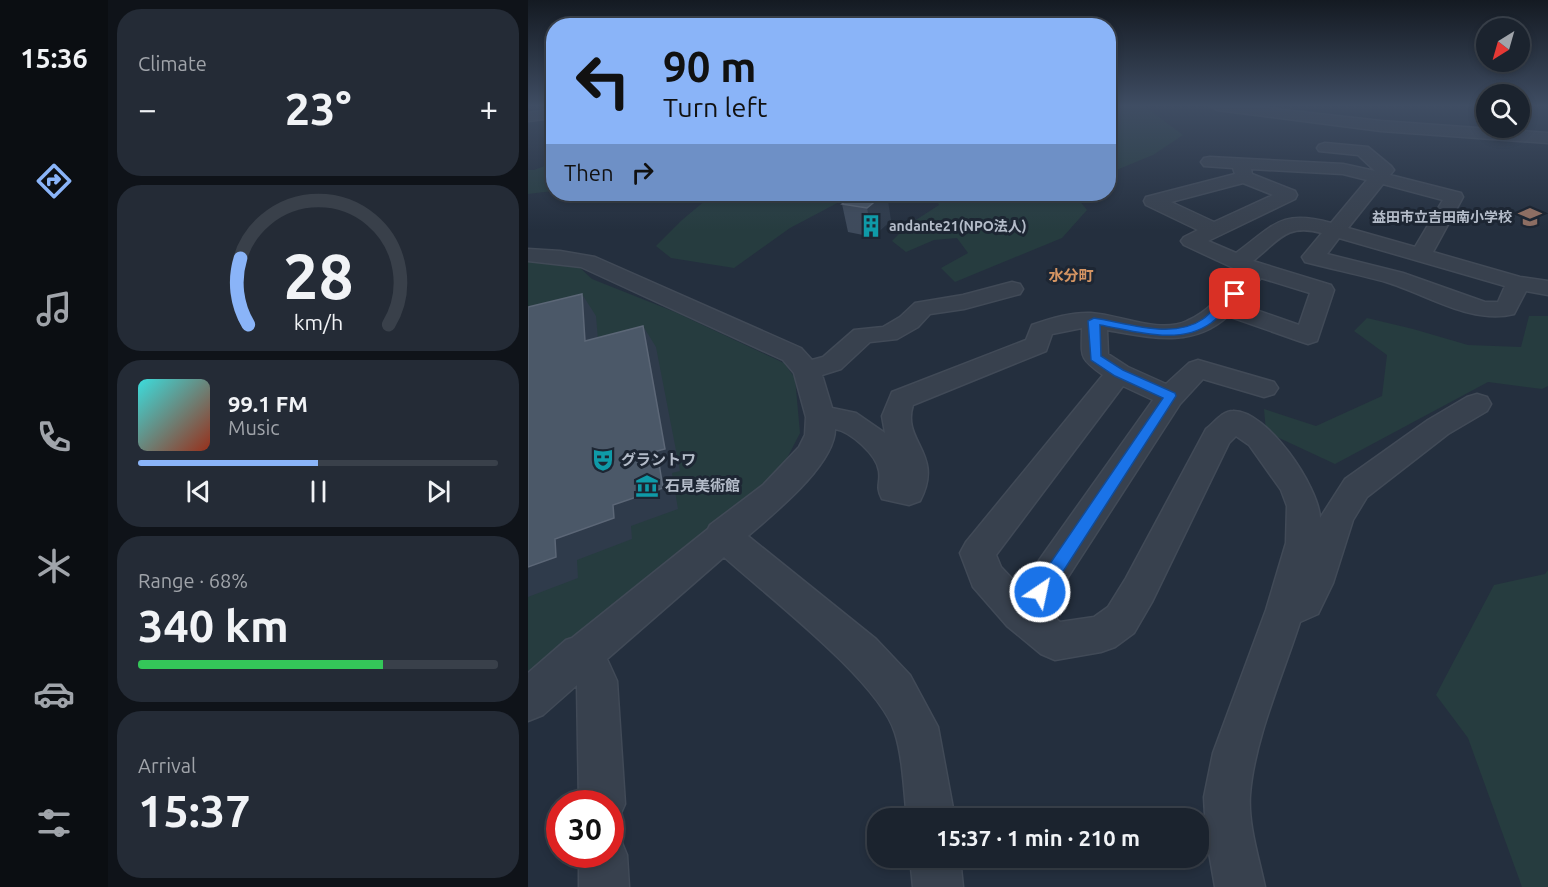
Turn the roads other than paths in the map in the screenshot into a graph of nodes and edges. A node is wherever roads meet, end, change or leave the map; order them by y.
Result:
1 (1325, 148) dead end
2 (1210, 162) dead end
3 (1242, 171) junction
4 (1378, 178) junction
5 (1335, 229) junction
6 (1214, 230) junction
7 (1421, 254) junction
8 (528, 255) edge
9 (1246, 267) junction
10 (1518, 283) junction
11 (1548, 288) edge
12 (1012, 289) dead end
13 (1224, 307) junction
14 (1094, 321) junction
15 (807, 371) junction
16 (1119, 373) junction
17 (1264, 388) dead end
18 (1170, 396) junction
19 (1477, 404) dead end
20 (820, 417) junction
21 (722, 535) junction
22 (1286, 610) junction
23 (1020, 614) junction
24 (580, 654) junction
25 (528, 700) edge
26 (601, 790) edge
27 (929, 808) edge
28 (603, 868) edge
29 (936, 868) edge
30 (604, 887) edge
31 (938, 887) edge
32 (1240, 887) edge

1 - 4 street
2 - 3 street
3 - 4 street
3 - 6 street
3 - 6 street
4 - 5 street
4 - 7 street
5 - 7 street
5 - 9 street
5 - 10 street
6 - 9 street
7 - 10 street
8 - 15 street
9 - 13 street
9 - 13 street
10 - 11 street
12 - 15 street
13 - 14 street
14 - 16 street
14 - 20 street
15 - 20 street
16 - 18 street
16 - 23 street
17 - 18 street
18 - 23 street
19 - 22 street
20 - 21 street
21 - 24 street
21 - 27 street
22 - 23 street
22 - 32 street
24 - 25 street
24 - 26 street
28 - 30 street
29 - 31 street

